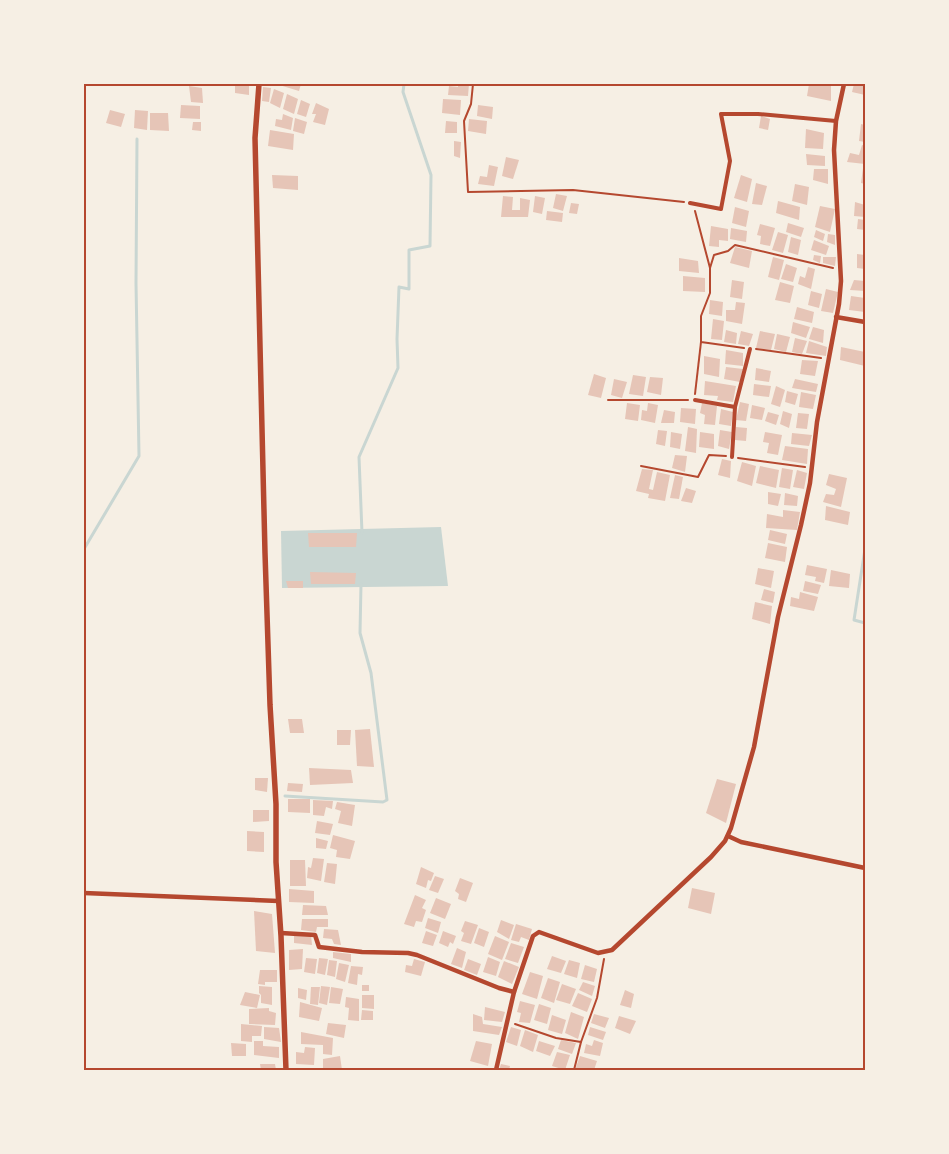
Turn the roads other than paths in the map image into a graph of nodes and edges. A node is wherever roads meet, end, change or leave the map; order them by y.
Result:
1 (259, 84) edge
2 (844, 84) edge
3 (836, 121) junction
4 (690, 203) road end
5 (836, 317) junction
6 (865, 322) edge
7 (750, 348) road end
8 (695, 400) road end
9 (735, 407) junction
10 (732, 457) road end
11 (728, 836) junction
12 (865, 868) edge
13 (84, 893) edge
14 (278, 902) junction
15 (281, 933) junction
16 (514, 992) junction
17 (286, 1070) edge
18 (496, 1070) edge

1 - 14 street
2 - 3 street
3 - 4 street
3 - 5 street
5 - 6 street
5 - 11 street
7 - 9 street
8 - 9 street
9 - 10 street
11 - 12 street
11 - 16 street
13 - 14 street
14 - 15 street
15 - 16 street
15 - 17 street
16 - 18 street

